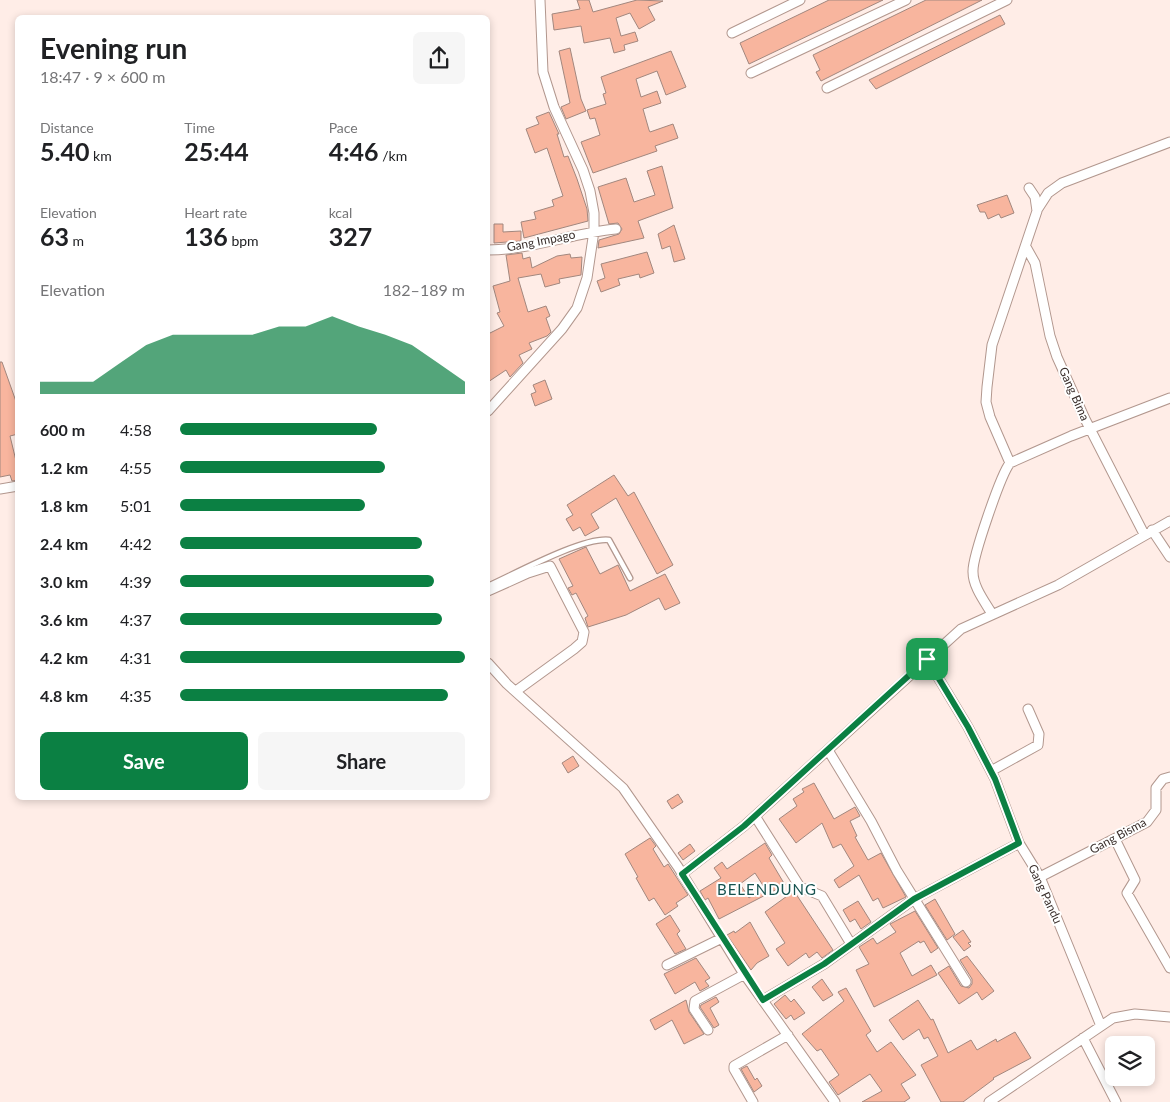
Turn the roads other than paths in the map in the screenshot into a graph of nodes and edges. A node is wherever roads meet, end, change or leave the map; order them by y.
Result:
1 (540, 0) edge
2 (800, 0) edge
3 (906, 0) edge
4 (1007, 0) edge
5 (732, 33) dead end
6 (751, 73) dead end
7 (827, 88) dead end
8 (1170, 142) edge
9 (1029, 188) dead end
10 (1037, 211) junction
11 (616, 229) dead end
12 (594, 231) junction
13 (1026, 247) junction
14 (490, 250) edge
15 (1170, 398) edge
16 (490, 409) edge
17 (1090, 429) junction
18 (1010, 463) junction
19 (15, 486) edge
20 (0, 489) edge
21 (1170, 521) edge
22 (1148, 532) junction
23 (1170, 557) edge
24 (630, 578) dead end
25 (490, 585) edge
26 (490, 590) edge
27 (992, 614) junction
28 (927, 659) junction
29 (490, 665) edge
30 (516, 691) junction
31 (1028, 709) dead end
32 (828, 750) junction
33 (991, 771) junction
34 (1170, 777) edge
35 (755, 816) junction
36 (1115, 838) junction
37 (1019, 843) junction
38 (682, 874) junction
39 (1040, 878) junction
40 (914, 899) junction
41 (722, 938) junction
42 (851, 944) junction
43 (667, 965) dead end
44 (1170, 968) edge
45 (744, 974) junction
46 (966, 982) dead end
47 (763, 1000) junction
48 (1170, 1017) edge
49 (1100, 1026) junction
50 (708, 1030) dead end
51 (788, 1035) junction
52 (1083, 1038) junction
53 (753, 1102) edge
54 (834, 1102) edge
55 (989, 1102) edge
56 (1116, 1102) edge

1 - 12 street
2 - 5 street
3 - 6 street
4 - 7 street
8 - 10 street
9 - 10 street
10 - 13 street
11 - 12 street, Gang Impago
12 - 14 street, Gang Impago
12 - 16 street
13 - 17 street, Gang Bima
13 - 18 street
15 - 17 street
17 - 18 street
17 - 22 street, Gang Bima
18 - 27 street
19 - 20 street
21 - 22 street
22 - 23 street, Gang Bima
22 - 27 street
24 - 25 lane
26 - 30 street
27 - 28 street
28 - 32 street
28 - 33 street, Gang Pandu
29 - 30 street
30 - 38 street
31 - 33 street
32 - 35 street
32 - 40 street
33 - 37 street, Gang Pandu
34 - 36 street, Gang Bisma
35 - 38 street
35 - 42 street
36 - 39 street, Gang Bisma
36 - 44 street
37 - 39 street, Gang Pandu
37 - 40 street
38 - 41 street
39 - 49 street, Gang Pandu
40 - 42 street
40 - 46 street
41 - 43 street
41 - 45 street
42 - 47 street
45 - 47 street
45 - 50 street
47 - 51 street
48 - 49 street
49 - 52 street
51 - 53 street
51 - 54 street
52 - 55 street
52 - 56 street

